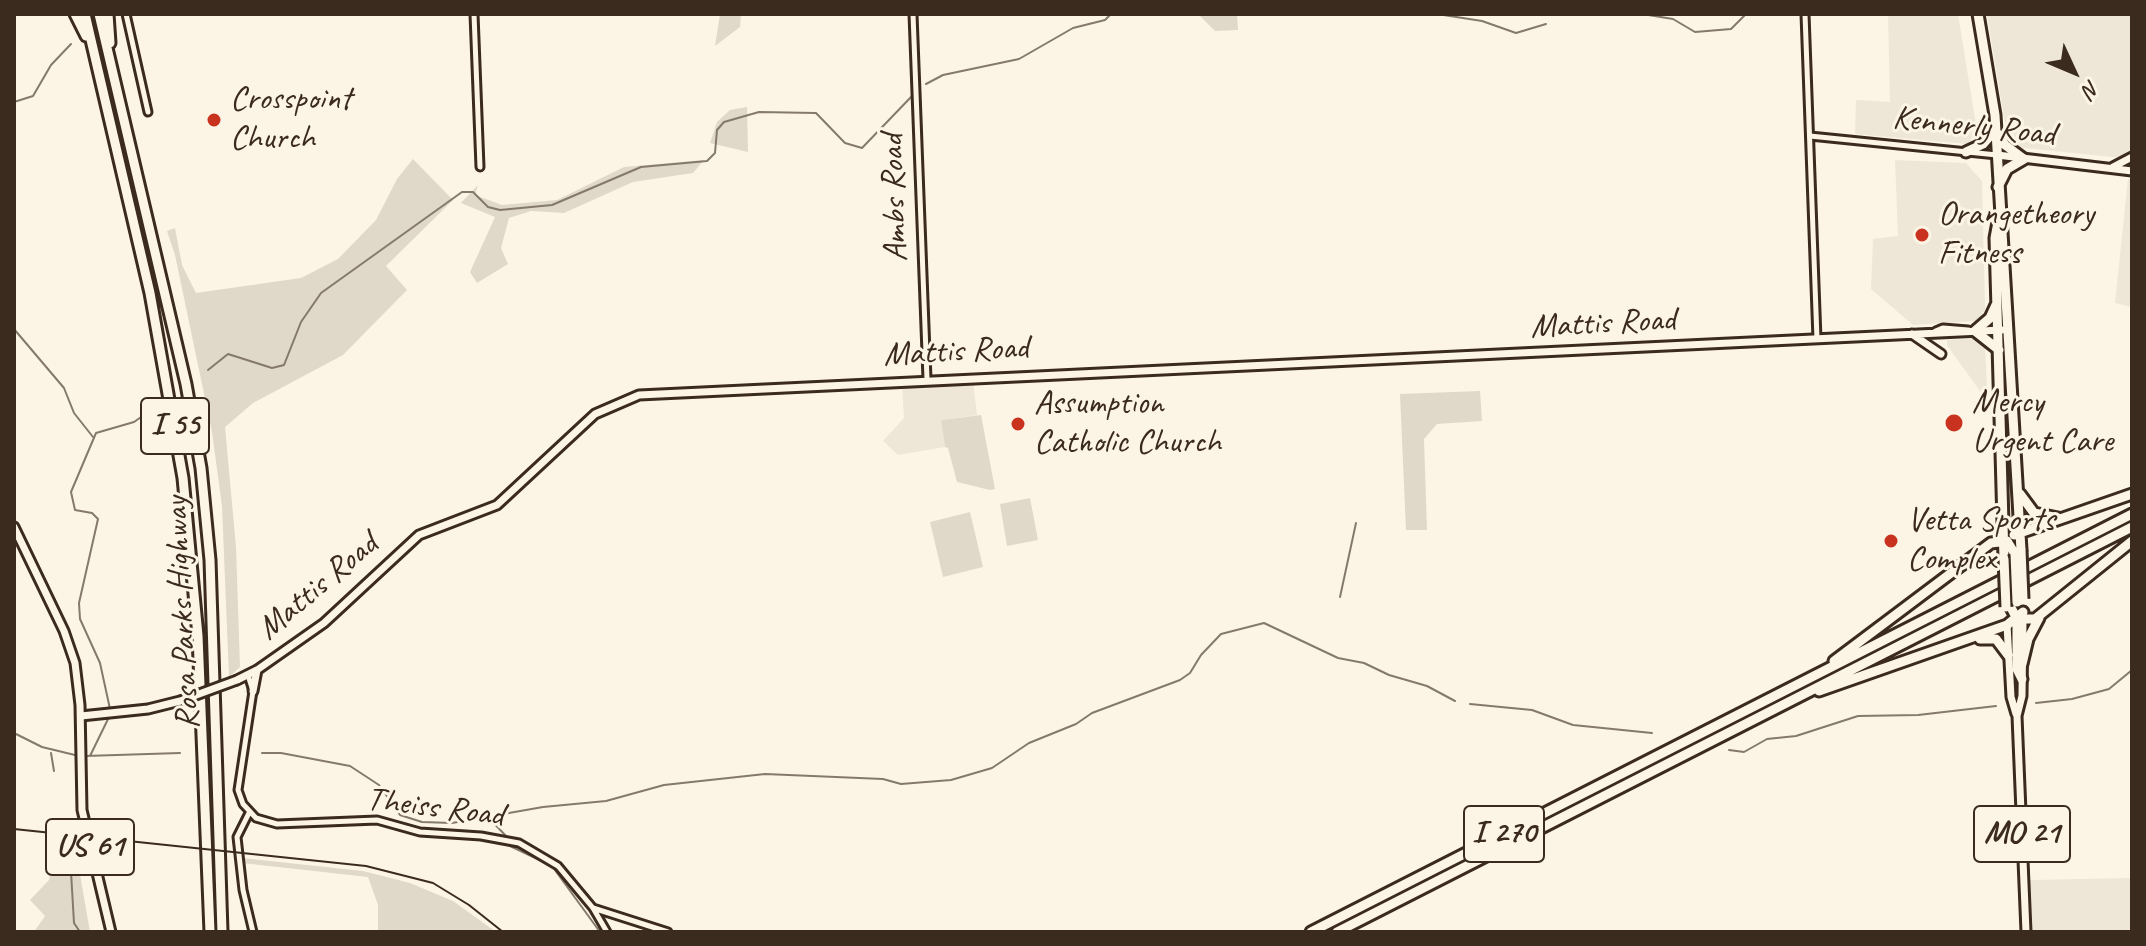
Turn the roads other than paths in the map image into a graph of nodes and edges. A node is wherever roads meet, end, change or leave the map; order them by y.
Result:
1 (75, 14) edge
2 (85, 14) edge
3 (99, 14) edge
4 (108, 14) edge
5 (126, 14) edge
6 (474, 14) edge
7 (913, 14) edge
8 (1805, 14) edge
9 (1978, 14) edge
10 (92, 47) junction
11 (112, 70) junction
12 (148, 112) dead end
13 (1995, 130) junction
14 (1810, 136) junction
15 (1966, 152) junction
16 (1997, 155) junction
17 (2132, 157) edge
18 (2024, 159) junction
19 (480, 167) dead end
20 (2110, 169) junction
21 (2132, 171) edge
22 (1998, 187) junction
23 (1999, 219) junction
24 (1997, 302) junction
25 (2003, 330) junction
26 (1972, 331) junction
27 (1910, 333) junction
28 (1817, 340) junction
29 (1999, 350) junction
30 (1941, 354) dead end
31 (927, 379) junction
32 (2017, 484) junction
33 (2132, 494) edge
34 (2003, 510) junction
35 (2132, 514) edge
36 (2019, 516) junction
37 (2062, 518) junction
38 (2045, 524) junction
39 (14, 527) edge
40 (2132, 527) edge
41 (2020, 533) junction
42 (2132, 541) edge
43 (2005, 543) junction
44 (1984, 547) junction
45 (2018, 552) junction
46 (2012, 602) junction
47 (2041, 615) junction
48 (2021, 617) junction
49 (2007, 625) junction
50 (1965, 641) junction
51 (2008, 655) junction
52 (2022, 664) junction
53 (257, 670) junction
54 (248, 675) junction
55 (1815, 675) junction
56 (2022, 679) junction
57 (253, 691) junction
58 (1804, 694) junction
59 (81, 716) junction
60 (2017, 716) junction
61 (249, 813) junction
62 (593, 908) junction
63 (616, 915) junction
64 (603, 923) junction
65 (111, 932) edge
66 (210, 932) edge
67 (222, 932) edge
68 (253, 932) edge
69 (607, 932) edge
70 (668, 932) edge
71 (1311, 932) edge
72 (1337, 932) edge
73 (2026, 932) edge

1 - 10 highway
2 - 10 highway, Rosa Parks Highway / I 55
3 - 11 highway, Rosa Parks Highway / I 55
4 - 11 highway
5 - 12 street
6 - 19 street
7 - 31 street, Ambs Road
8 - 14 street
9 - 13 highway, MO 21
10 - 66 highway, Rosa Parks Highway / I 55
11 - 67 highway, Rosa Parks Highway / I 55
13 - 15 highway
13 - 16 highway, MO 21
13 - 18 highway
14 - 15 street, Kennerly Road
14 - 28 street
15 - 16 street, Kennerly Road
16 - 18 main road, Kennerly Road
16 - 22 highway, MO 21
17 - 20 main road
18 - 20 main road, Kennerly Road
18 - 22 highway
20 - 21 main road, Kennerly Road
22 - 23 highway, MO 21
23 - 24 highway, MO 21
23 - 25 highway, MO 21
24 - 25 highway, MO 21
24 - 26 highway
25 - 26 main road, Mattis Road
25 - 29 highway, MO 21
25 - 32 highway, MO 21
26 - 27 main road, Mattis Road
26 - 29 highway
27 - 28 main road, Mattis Road
27 - 30 main road
28 - 31 main road, Mattis Road
29 - 34 highway, MO 21
31 - 53 main road, Mattis Road
32 - 36 highway, MO 21
32 - 37 highway
33 - 37 highway
34 - 43 highway, MO 21
34 - 44 highway
35 - 55 highway, I 270
36 - 38 highway
36 - 41 highway, MO 21
37 - 38 highway
38 - 41 highway
39 - 59 main road, US 61
40 - 58 highway, I 270
41 - 43 highway
41 - 45 highway, MO 21
42 - 47 highway
43 - 44 highway
43 - 45 highway
43 - 46 highway, MO 21, bridge
44 - 55 highway
45 - 46 highway, MO 21, bridge
46 - 48 highway, MO 21
46 - 48 highway
46 - 49 highway, MO 21
47 - 48 highway
47 - 52 highway
48 - 49 highway
48 - 52 main road, MO 21
48 - 56 highway
49 - 50 highway
49 - 51 main road, MO 21
50 - 51 highway
50 - 58 highway
51 - 60 main road, MO 21
52 - 56 main road, MO 21
53 - 54 main road, Mattis Road
53 - 57 main road
54 - 57 street
54 - 59 main road, Mattis Road, bridge
55 - 71 highway, I 270
56 - 60 main road, MO 21
57 - 61 street
58 - 72 highway, I 270
59 - 65 main road, US 61
60 - 73 main road, MO 21
61 - 62 street, Theiss Road
61 - 68 street
62 - 63 street
62 - 64 street, Theiss Road
63 - 64 street
63 - 70 street
64 - 69 street, Theiss Road

